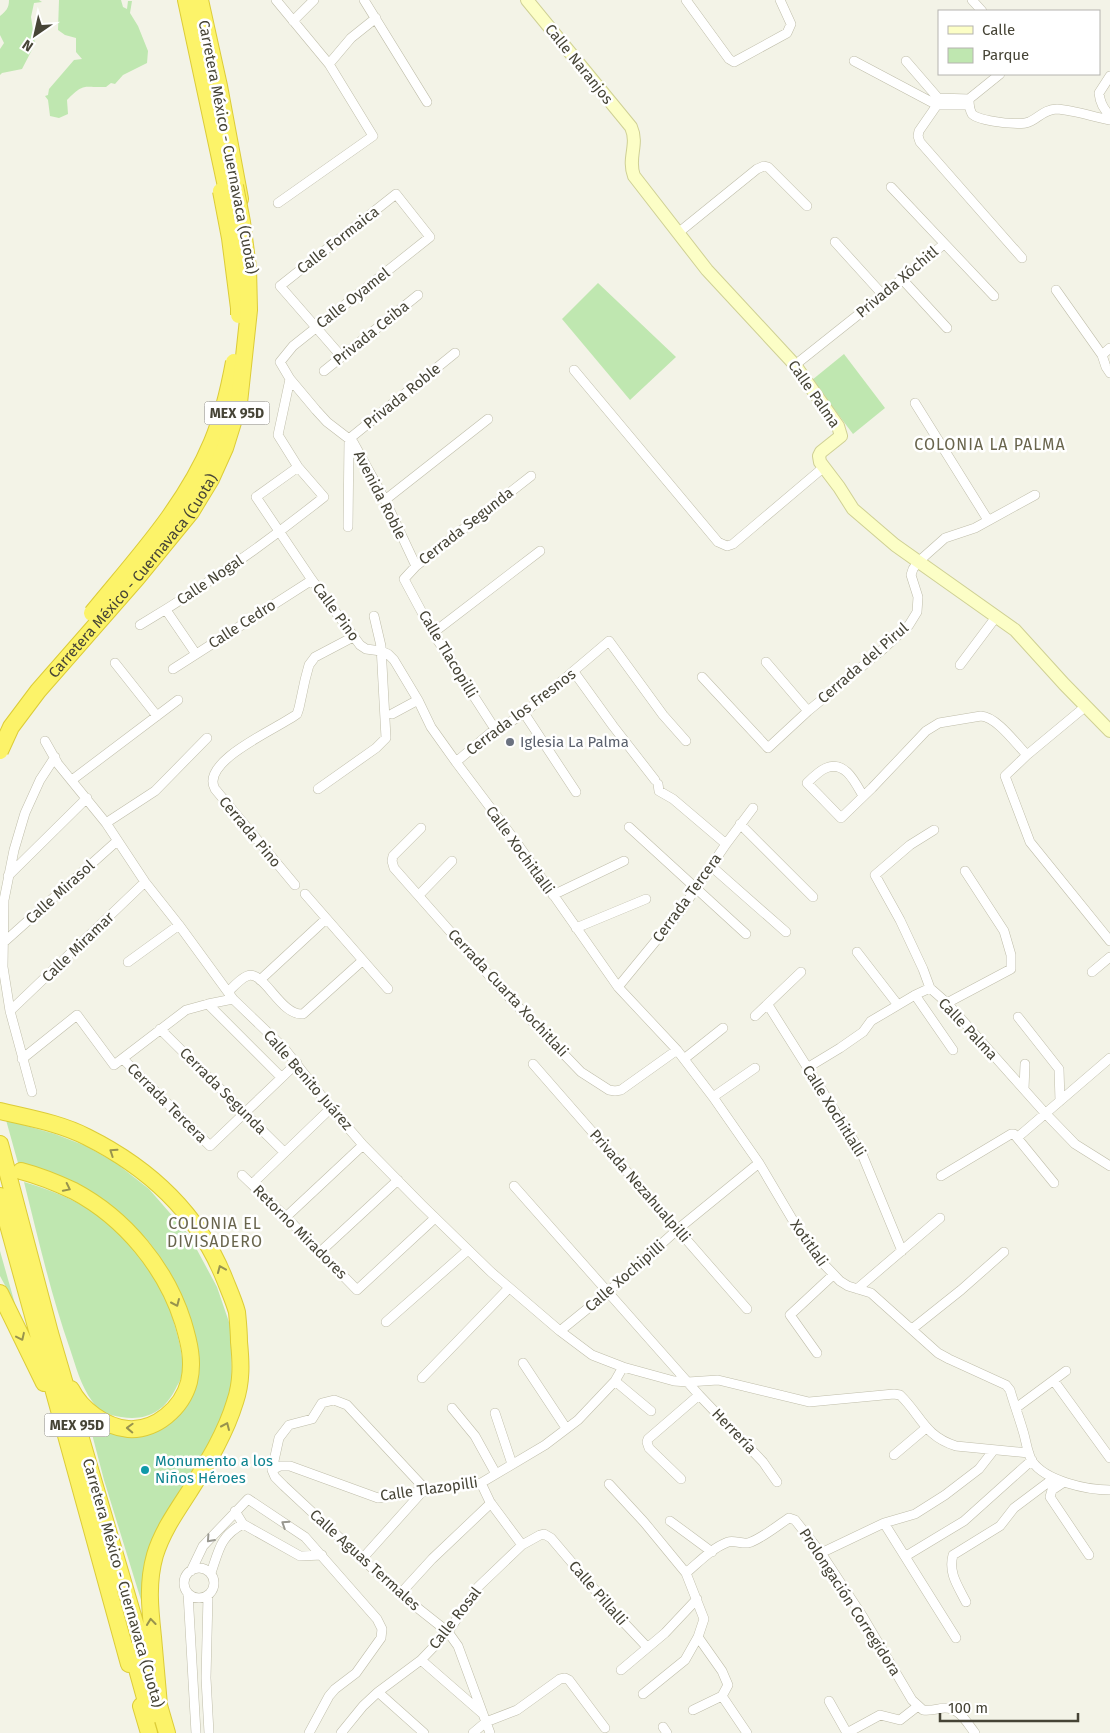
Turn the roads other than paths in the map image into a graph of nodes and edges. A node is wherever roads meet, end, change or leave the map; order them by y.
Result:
1 (180, 0) edge
2 (186, 0) edge
3 (198, 0) edge
4 (276, 0) edge
5 (314, 0) edge
6 (364, 0) edge
7 (528, 0) edge
8 (686, 0) edge
9 (780, 0) edge
10 (973, 0) edge
11 (981, 10) edge
12 (376, 18) junction
13 (292, 21) junction
14 (854, 61) dead end
15 (906, 61) dead end
16 (329, 64) junction
17 (999, 75) edge
18 (1110, 76) edge
19 (427, 102) dead end
20 (969, 102) junction
21 (938, 104) junction
22 (1110, 116) edge
23 (1110, 120) edge
24 (631, 127) joint
25 (891, 187) dead end
26 (278, 203) dead end
27 (807, 206) dead end
28 (678, 233) junction
29 (430, 237) joint
30 (835, 242) dead end
31 (944, 244) junction
32 (1022, 258) dead end
33 (902, 279) junction
34 (1056, 290) dead end
35 (418, 295) dead end
36 (883, 295) junction
37 (994, 296) dead end
38 (317, 328) junction
39 (947, 328) dead end
40 (1110, 348) edge
41 (456, 353) dead end
42 (1102, 355) junction
43 (341, 356) junction
44 (280, 362) joint
45 (795, 365) junction
46 (574, 370) dead end
47 (324, 371) dead end
48 (1110, 373) edge
49 (290, 379) junction
50 (915, 403) dead end
51 (488, 419) dead end
52 (349, 439) junction
53 (298, 467) junction
54 (824, 467) junction
55 (531, 476) dead end
56 (1035, 494) dead end
57 (385, 500) junction
58 (988, 520) junction
59 (348, 527) dead end
60 (279, 533) junction
61 (540, 551) dead end
62 (918, 562) junction
63 (416, 566) junction
64 (404, 579) joint
65 (312, 580) junction
66 (166, 610) junction
67 (374, 616) dead end
68 (996, 617) junction
69 (140, 625) dead end
70 (433, 633) junction
71 (353, 636) junction
72 (381, 651) junction
73 (196, 654) junction
74 (115, 662) dead end
75 (766, 662) dead end
76 (960, 665) dead end
77 (173, 669) dead end
78 (574, 672) junction
79 (702, 677) dead end
80 (178, 700) dead end
81 (418, 700) junction
82 (1086, 706) junction
83 (808, 711) junction
84 (524, 713) junction
85 (392, 714) dead end
86 (157, 716) junction
87 (494, 729) junction
88 (0, 730) edge
89 (1110, 731) edge
90 (206, 738) dead end
91 (45, 741) dead end
92 (686, 741) dead end
93 (0, 751) edge
94 (1027, 755) junction
95 (0, 756) edge
96 (55, 757) junction
97 (456, 762) junction
98 (72, 780) junction
99 (318, 788) dead end
100 (576, 792) dead end
101 (863, 796) junction
102 (87, 798) junction
103 (753, 808) dead end
104 (106, 823) junction
105 (740, 824) junction
106 (628, 827) dead end
107 (421, 828) dead end
108 (934, 830) dead end
109 (117, 841) junction
110 (726, 844) junction
111 (624, 861) dead end
112 (452, 862) dead end
113 (711, 866) junction
114 (965, 871) dead end
115 (8, 876) junction
116 (145, 882) junction
117 (295, 885) dead end
118 (696, 888) junction
119 (304, 894) dead end
120 (419, 895) junction
121 (553, 896) junction
122 (813, 897) dead end
123 (646, 899) dead end
124 (326, 919) junction
125 (179, 925) junction
126 (576, 928) junction
127 (786, 932) dead end
128 (746, 934) dead end
129 (1110, 941) edge
130 (3, 943) junction
131 (857, 952) dead end
132 (1110, 957) edge
133 (362, 961) junction
134 (128, 962) dead end
135 (801, 972) dead end
136 (1092, 972) dead end
137 (260, 980) junction
138 (618, 987) junction
139 (930, 988) junction
140 (388, 990) dead end
141 (230, 995) junction
142 (915, 995) junction
143 (947, 1003) junction
144 (208, 1004) junction
145 (768, 1005) junction
146 (898, 1005) junction
147 (10, 1011) junction
148 (755, 1016) dead end
149 (1018, 1017) dead end
150 (723, 1028) dead end
151 (160, 1029) junction
152 (677, 1050) junction
153 (954, 1050) dead end
154 (1110, 1058) edge
155 (22, 1059) junction
156 (123, 1059) junction
157 (684, 1060) junction
158 (297, 1063) junction
159 (533, 1064) dead end
160 (1025, 1064) dead end
161 (755, 1068) dead end
162 (807, 1068) junction
163 (281, 1077) junction
164 (1024, 1090) junction
165 (32, 1092) dead end
166 (713, 1097) junction
167 (1060, 1101) junction
168 (331, 1108) junction
169 (0, 1111) edge
170 (246, 1113) junction
171 (1045, 1113) junction
172 (1018, 1137) junction
173 (0, 1144) edge
174 (363, 1145) junction
175 (284, 1152) junction
176 (759, 1163) junction
177 (1110, 1166) edge
178 (21, 1170) dead end
179 (0, 1173) edge
180 (242, 1175) dead end
181 (941, 1176) dead end
182 (398, 1180) junction
183 (1054, 1183) dead end
184 (252, 1184) junction
185 (514, 1186) dead end
186 (0, 1196) edge
187 (0, 1206) edge
188 (286, 1217) junction
189 (435, 1218) junction
190 (940, 1218) dead end
191 (678, 1229) junction
192 (468, 1250) junction
193 (902, 1251) junction
194 (320, 1252) junction
195 (1004, 1252) dead end
196 (833, 1275) junction
197 (509, 1288) junction
198 (857, 1289) junction
199 (608, 1292) junction
200 (0, 1293) edge
201 (746, 1309) dead end
202 (386, 1322) dead end
203 (912, 1329) junction
204 (560, 1331) junction
205 (50, 1332) junction
206 (817, 1353) dead end
207 (522, 1363) dead end
208 (623, 1367) junction
209 (1066, 1371) dead end
210 (422, 1378) dead end
211 (615, 1381) junction
212 (1054, 1381) junction
213 (688, 1382) junction
214 (699, 1396) junction
215 (57, 1408) junction
216 (452, 1408) dead end
217 (1016, 1408) junction
218 (651, 1411) dead end
219 (495, 1414) dead end
220 (566, 1428) junction
221 (926, 1428) junction
222 (993, 1450) junction
223 (894, 1455) dead end
224 (1031, 1457) junction
225 (1110, 1458) edge
226 (512, 1464) junction
227 (272, 1470) junction
228 (496, 1474) junction
229 (1054, 1478) junction
230 (681, 1479) dead end
231 (777, 1482) dead end
232 (1064, 1482) junction
233 (482, 1483) junction
234 (609, 1484) dead end
235 (1110, 1490) edge
236 (424, 1492) junction
237 (491, 1503) junction
238 (235, 1511) junction
239 (670, 1521) dead end
240 (884, 1523) junction
241 (243, 1524) junction
242 (551, 1538) joint
243 (522, 1545) junction
244 (712, 1552) junction
245 (821, 1553) junction
246 (1089, 1554) dead end
247 (322, 1555) junction
248 (906, 1556) junction
249 (362, 1559) junction
250 (191, 1571) junction
251 (210, 1573) junction
252 (686, 1573) junction
253 (188, 1593) junction
254 (400, 1594) junction
255 (204, 1597) junction
256 (697, 1599) junction
257 (966, 1602) dead end
258 (190, 1620) junction
259 (448, 1632) junction
260 (698, 1637) junction
261 (956, 1638) dead end
262 (647, 1647) junction
263 (421, 1660) junction
264 (621, 1670) dead end
265 (378, 1692) junction
266 (643, 1694) dead end
267 (722, 1696) junction
268 (829, 1701) dead end
269 (159, 1705) junction
270 (918, 1706) junction
271 (693, 1710) dead end
272 (486, 1719) junction
273 (605, 1728) dead end
274 (344, 1732) edge
275 (147, 1733) edge
276 (155, 1733) edge
277 (167, 1733) edge
278 (196, 1733) edge
279 (209, 1733) edge
280 (309, 1733) edge
281 (424, 1733) edge
282 (473, 1733) edge
283 (490, 1733) edge
284 (747, 1733) edge
285 (975, 1733) edge

1 - 88 highway, bridge
2 - 88 highway, Carretera México - Cuernavaca (Cuota) / MEX 95D
3 - 93 highway, bridge
3 - 95 highway, Carretera México - Cuernavaca (Cuota) / MEX 95D
4 - 13 street
5 - 13 street
6 - 12 street
7 - 24 street, Calle Naranjos
8 - 9 street
10 - 11 street
12 - 16 street
12 - 19 street
13 - 16 street
14 - 21 street
15 - 20 street
16 - 26 street
17 - 20 street
18 - 22 street
20 - 21 street
20 - 23 street
21 - 32 street
24 - 28 street, Calle Palma
25 - 31 street
27 - 28 street
28 - 45 street, Calle Palma
29 - 38 street, Calle Oyamel
29 - 38 street, Calle Formaica
30 - 36 street
31 - 33 street, Privada Xóchitl
31 - 37 street, Privada Xóchitl
33 - 36 street, Privada Xóchitl
33 - 39 street
34 - 42 street
35 - 43 street, Privada Ceiba
36 - 45 street, Privada Xóchitl
38 - 43 street
38 - 44 street, Calle Oyamel
40 - 42 street
41 - 52 street, Privada Roble
42 - 48 street
43 - 47 street, Privada Ceiba
44 - 49 street, Avenida Roble
45 - 54 street, Calle Palma
46 - 54 street
49 - 52 street, Avenida Roble
49 - 53 street
50 - 58 street
51 - 57 street
52 - 57 street, Avenida Roble
52 - 59 street
53 - 60 street, Calle Pino
53 - 60 street, Calle Nogal
54 - 62 street
55 - 63 street, Cerrada Segunda
56 - 58 street
57 - 63 street, Avenida Roble
58 - 62 street
60 - 65 street, Calle Pino
60 - 66 street, Calle Nogal
61 - 70 street
62 - 68 street
62 - 83 street, Cerrada del Pirul
63 - 64 street, Cerrada Segunda
64 - 70 street, Calle Tlacopilli
65 - 71 street, Calle Pino
65 - 73 street, Calle Cedro
66 - 69 street, Calle Nogal
66 - 73 street
67 - 72 street
68 - 76 street
68 - 82 street
70 - 87 street, Calle Tlacopilli
71 - 72 street, Calle Pino
71 - 117 street, Cerrada Pino
72 - 81 street, Calle Pino
72 - 99 street
73 - 77 street, Calle Cedro
74 - 86 street
75 - 83 street
78 - 84 street, Cerrada los Fresnos
78 - 92 street, Cerrada los Fresnos
78 - 110 street
79 - 83 street, Cerrada del Pirul
80 - 86 street
81 - 85 street
81 - 97 street, Calle Pino
82 - 89 street
82 - 94 street
84 - 87 street, Cerrada los Fresnos
84 - 100 street
86 - 98 street
87 - 97 street, Cerrada los Fresnos
90 - 104 street
91 - 96 street, Calle Benito Juárez
94 - 101 street
94 - 129 street
96 - 98 street, Calle Benito Juárez
96 - 115 street
97 - 121 street, Calle Xochitlalli
98 - 102 street, Calle Benito Juárez
101 - 101 street
102 - 104 street, Calle Benito Juárez
102 - 115 street
103 - 105 street, Cerrada Tercera
104 - 109 street, Calle Benito Juárez
105 - 110 street, Cerrada Tercera
105 - 122 street
106 - 118 street
107 - 120 street, Cerrada Cuarta Xochitlali
108 - 139 street
109 - 116 street, Calle Benito Juárez
109 - 130 street, Calle Mirasol
110 - 113 street, Cerrada Tercera
111 - 121 street
112 - 120 street
113 - 118 street, Cerrada Tercera
113 - 127 street
114 - 143 street
115 - 130 street
116 - 125 street, Calle Benito Juárez
116 - 147 street, Calle Miramar
118 - 128 street
118 - 138 street, Cerrada Tercera
119 - 124 street
120 - 152 street, Cerrada Cuarta Xochitlali
121 - 126 street, Calle Xochitlalli
123 - 126 street
124 - 133 street
124 - 137 street
125 - 134 street
125 - 141 street, Calle Benito Juárez
126 - 138 street, Calle Xochitlalli
130 - 147 street
131 - 146 street
132 - 136 street
133 - 137 street
133 - 140 street
135 - 145 street
137 - 141 street
138 - 152 street, Xotitlali
139 - 142 street, Calle Palma
139 - 143 street, Calle Palma
141 - 144 street
141 - 158 street, Calle Benito Juárez
142 - 146 street, Calle Palma
142 - 153 street
143 - 164 street, Calle Palma
144 - 151 street
144 - 163 street
145 - 148 street
145 - 162 street, Calle Xochitlalli
146 - 162 street, Calle Palma
147 - 155 street
149 - 167 street
150 - 157 street
151 - 156 street
151 - 170 street, Cerrada Segunda
152 - 157 street, Xotitlali
154 - 167 street
155 - 156 street
155 - 165 street
156 - 170 street, Cerrada Tercera
157 - 166 street, Xotitlali
158 - 163 street
158 - 168 street, Calle Benito Juárez
159 - 191 street, Privada Nezahualpilli
160 - 164 street
161 - 166 street
162 - 193 street, Calle Xochitlalli
163 - 170 street
164 - 171 street, Calle Palma
166 - 176 street, Xotitlali
167 - 171 street
168 - 174 street, Calle Benito Juárez
168 - 175 street
269 -> 169 highway
170 - 175 street, Cerrada Segunda
171 - 172 street
171 - 177 street, Calle Palma
172 - 181 street
172 - 183 street
173 - 205 highway, Carretera México - Cuernavaca (Cuota) / MEX 95D
174 - 182 street, Calle Benito Juárez
174 - 188 street
175 - 184 street
176 - 191 street, Calle Xochipilli
176 - 196 street, Xotitlali
178 -> 205 highway
179 - 276 highway
180 - 184 street, Retorno Miradores
182 - 189 street, Calle Benito Juárez
182 - 194 street
184 - 188 street, Retorno Miradores
185 - 199 street, Herrería
186 - 275 highway
187 - 215 highway, Carretera México - Cuernavaca (Cuota) / MEX 95D
188 - 194 street, Retorno Miradores
189 - 192 street, Calle Benito Juárez
189 - 194 street, Retorno Miradores
190 - 193 street
191 - 199 street, Calle Xochipilli
191 - 201 street, Privada Nezahualpilli
192 - 197 street, Calle Benito Juárez
192 - 202 street
193 - 198 street
195 - 203 street
196 - 198 street, Xotitlali
196 - 206 street
197 - 204 street, Calle Benito Juárez
197 - 210 street
198 - 203 street, Xotitlali
199 - 204 street, Calle Xochipilli
199 - 213 street, Herrería
200 -> 215 highway
203 - 217 street, Xotitlali
204 - 208 street, Calle Benito Juárez
205 - 269 highway, Carretera México - Cuernavaca (Cuota) / MEX 95D
207 - 220 street
208 - 211 street, Calle Tlazopilli
208 - 213 street
209 - 212 street
211 - 218 street
211 - 220 street, Calle Tlazopilli
212 - 217 street
212 - 225 street
213 - 214 street, Herrería
213 - 221 street
214 - 230 street
214 - 231 street, Herrería
215 - 275 highway, Carretera México - Cuernavaca (Cuota) / MEX 95D
216 - 228 street
217 - 224 street, Xotitlali
219 - 226 street
220 - 226 street, Calle Tlazopilli
221 - 222 street
221 - 223 street
222 - 224 street
222 - 240 street
224 - 229 street
224 - 248 street
226 - 228 street, Calle Tlazopilli
227 - 236 street, Calle Tlazopilli
227 - 236 street
227 - 249 street, Calle Aguas Termales
228 - 233 street, Calle Tlazopilli
229 - 232 street
229 - 257 street
232 - 235 street
232 - 246 street
233 - 236 street, Calle Tlazopilli
233 - 237 street
234 - 252 street
236 - 249 street
237 - 243 street
237 - 254 street
238 - 241 street
247 -> 238 street
238 -> 250 street
239 - 244 street
240 - 245 street
240 - 248 street
241 - 247 street
241 - 251 street
242 - 243 street, Calle Rosal
242 - 262 street, Calle Pillalli
243 - 259 street, Calle Rosal
244 - 245 street, Prolongación Corregidora
244 - 252 street, Prolongación Corregidora
245 - 270 street, Prolongación Corregidora
247 - 280 street
248 - 261 street
249 - 254 street, Calle Aguas Termales
250 - 251 street
250 - 253 street
251 - 255 street
252 - 256 street
253 - 255 street
253 - 258 street
254 - 259 street, Calle Aguas Termales
255 - 258 street
255 - 279 street
256 - 260 street
256 - 262 street
258 - 278 street
259 - 263 street, Calle Rosal
259 - 272 street
260 - 266 street
260 - 267 street
262 - 264 street
263 - 265 street, Calle Rosal
263 - 272 street
265 - 274 street, Calle Rosal
265 - 281 street
267 - 271 street
267 - 284 street
268 - 270 street
269 - 277 highway, Carretera México - Cuernavaca (Cuota) / MEX 95D
270 - 285 street
272 - 273 street
272 - 282 street
272 - 283 street

